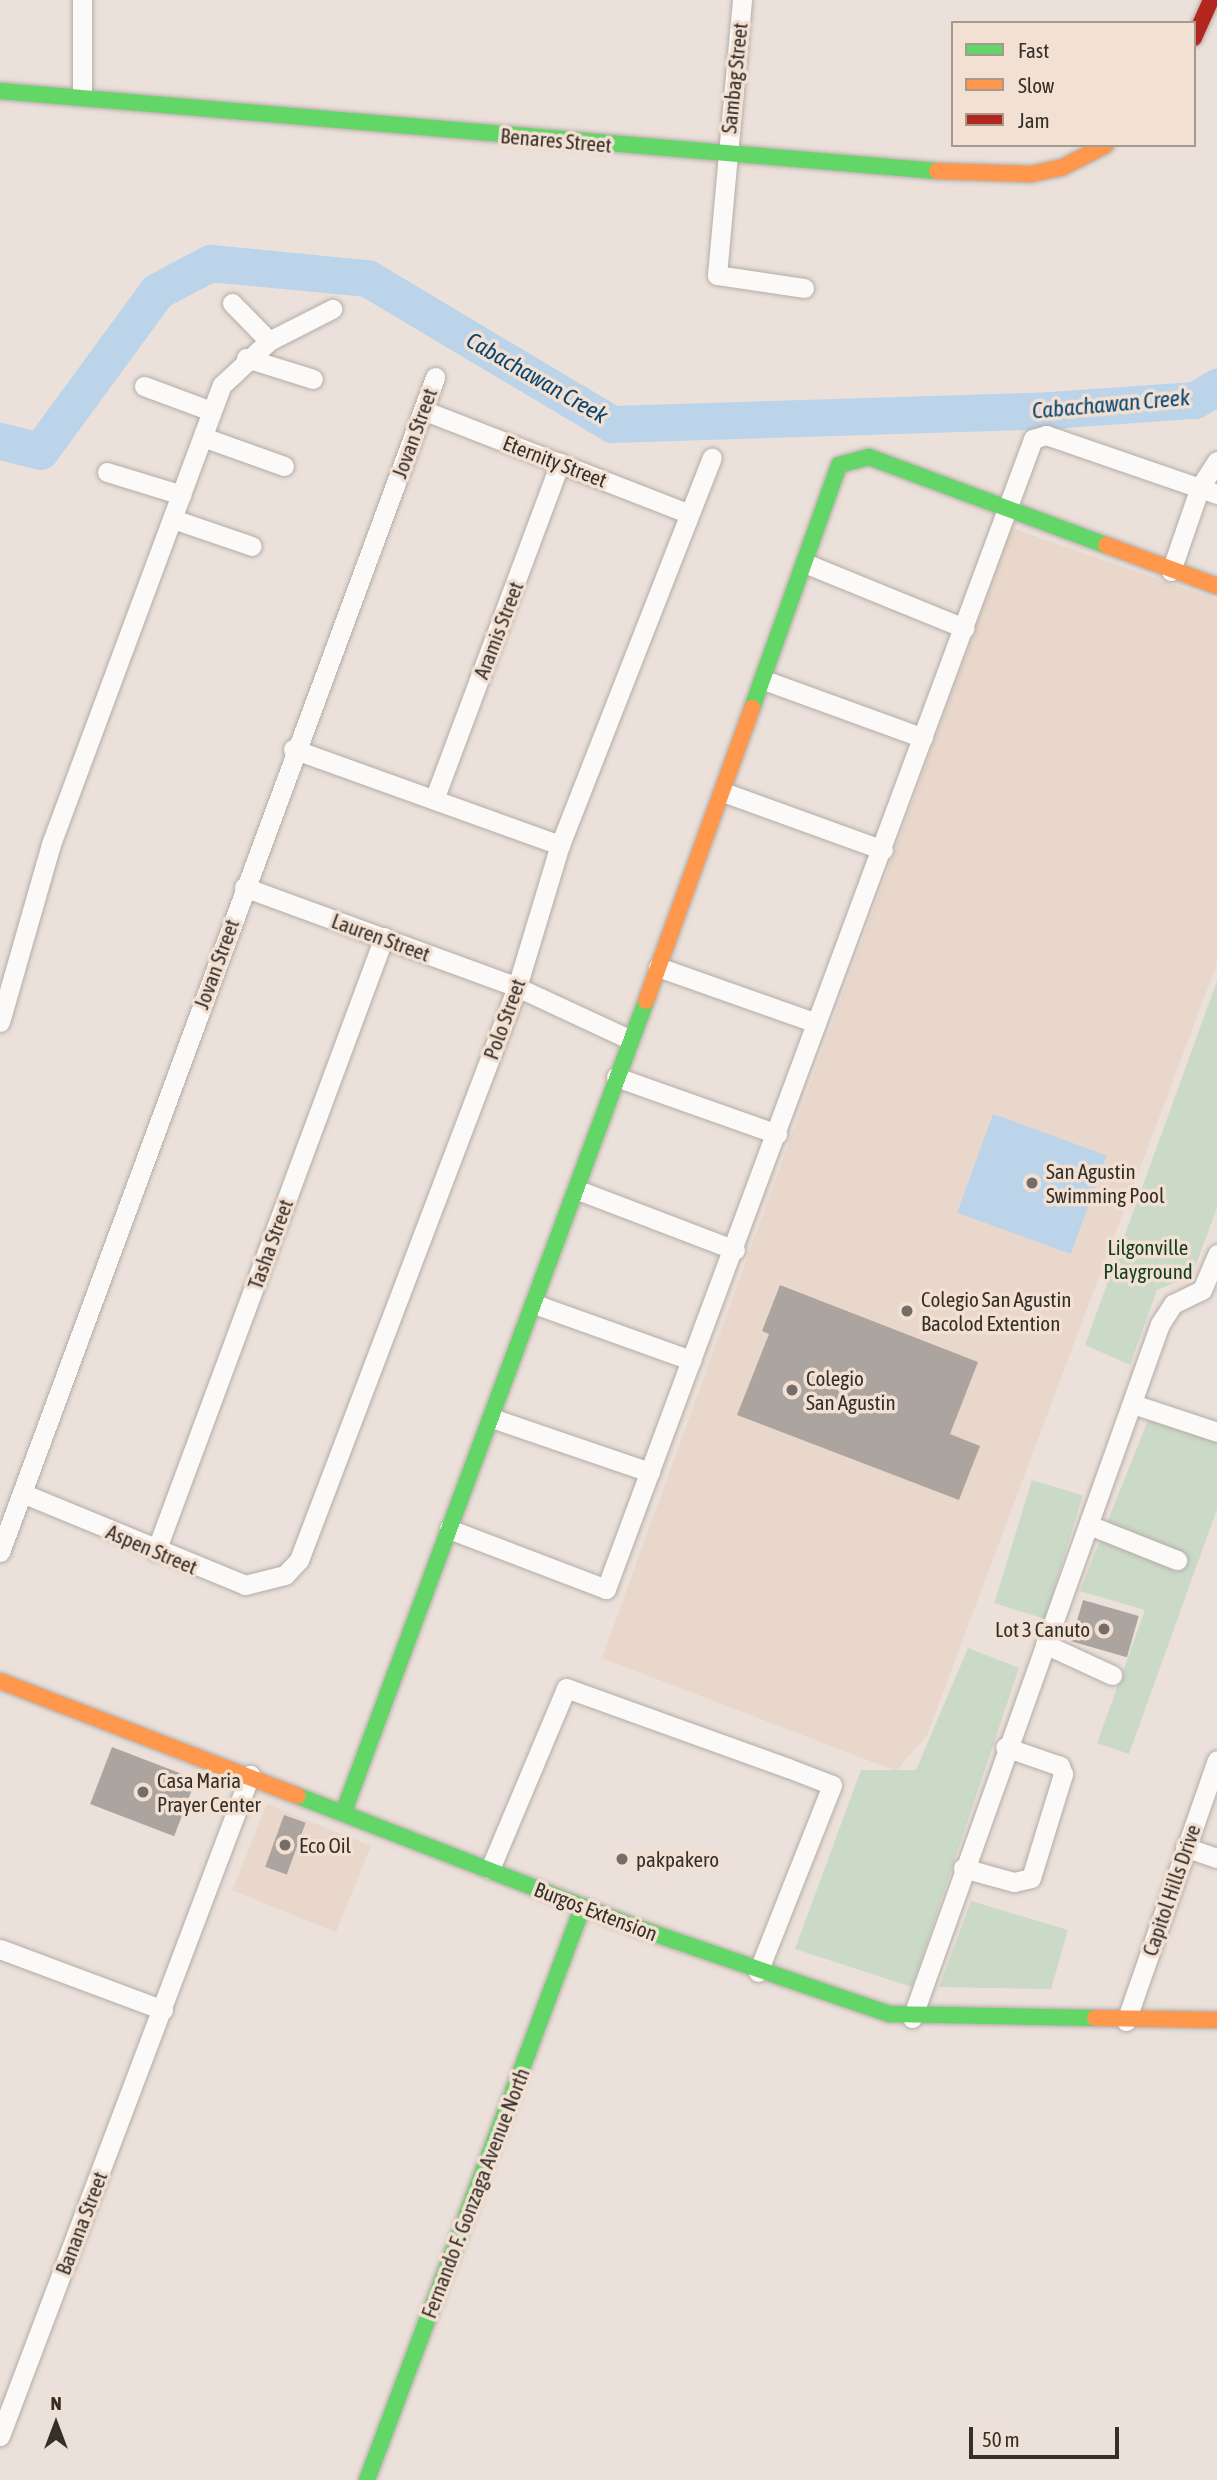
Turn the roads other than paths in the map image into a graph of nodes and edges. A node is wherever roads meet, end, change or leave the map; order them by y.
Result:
1 (82, 0) edge
2 (742, 0) edge
3 (1211, 0) edge
4 (1196, 34) edge
5 (0, 91) edge
6 (82, 95) junction
7 (1102, 147) edge
8 (726, 156) junction
9 (804, 288) dead end
10 (233, 303) dead end
11 (332, 309) dead end
12 (269, 341) junction
13 (246, 358) junction
14 (435, 377) dead end
15 (313, 379) dead end
16 (145, 386) dead end
17 (423, 410) junction
18 (211, 411) junction
19 (203, 437) junction
20 (712, 458) dead end
21 (1217, 461) edge
22 (560, 463) junction
23 (284, 466) dead end
24 (107, 472) dead end
25 (1209, 491) edge
26 (182, 495) junction
27 (1007, 509) junction
28 (687, 513) junction
29 (173, 519) junction
30 (252, 546) dead end
31 (807, 564) junction
32 (1171, 571) junction
33 (1217, 586) edge
34 (964, 628) junction
35 (764, 680) junction
36 (923, 738) junction
37 (293, 750) junction
38 (723, 792) junction
39 (435, 797) junction
40 (561, 845) junction
41 (883, 850) junction
42 (244, 887) junction
43 (384, 937) junction
44 (658, 967) junction
45 (517, 987) junction
46 (0, 1022) edge
47 (816, 1023) junction
48 (629, 1038) junction
49 (616, 1077) junction
50 (777, 1134) junction
51 (578, 1190) junction
52 (735, 1250) junction
53 (1217, 1254) edge
54 (537, 1306) junction
55 (691, 1360) junction
56 (1133, 1404) junction
57 (492, 1418) junction
58 (1217, 1432) edge
59 (650, 1472) junction
60 (22, 1493) junction
61 (1089, 1525) junction
62 (449, 1529) junction
63 (156, 1551) junction
64 (0, 1552) edge
65 (1177, 1560) dead end
66 (285, 1575) joint
67 (1045, 1644) junction
68 (1112, 1675) dead end
69 (0, 1681) edge
70 (1005, 1747) junction
71 (1217, 1760) edge
72 (250, 1775) junction
73 (344, 1811) junction
74 (1185, 1847) junction
75 (1217, 1858) edge
76 (963, 1868) junction
77 (490, 1869) junction
78 (583, 1906) junction
79 (1, 1953) edge
80 (758, 1972) junction
81 (163, 2010) junction
82 (912, 2018) junction
83 (1217, 2020) edge
84 (1126, 2021) junction
85 (0, 2436) edge
86 (367, 2480) edge

1 - 6 street
2 - 8 street, Sambag Street
3 - 4 street
5 - 6 street, Benares Street
6 - 8 street, Benares Street
7 - 8 street, Benares Street
8 - 9 street, Sambag Street
10 - 12 street
11 - 12 street
12 - 13 street
13 - 15 street
13 - 18 street
14 - 17 street, Jovan Street
16 - 18 street
17 - 22 street, Eternity Street
17 - 37 street, Jovan Street
18 - 19 street
19 - 23 street
19 - 26 street
20 - 28 street, Polo Street
21 - 25 street
22 - 28 street, Eternity Street
22 - 39 street, Aramis Street
24 - 26 street
25 - 27 street
25 - 32 street
26 - 29 street
27 - 31 street
27 - 32 street
27 - 34 street
28 - 40 street, Polo Street
29 - 30 street
29 - 46 street
31 - 34 street
31 - 35 street
32 - 33 street
34 - 36 street
35 - 36 street
35 - 38 street
36 - 41 street
37 - 39 street
37 - 42 street, Jovan Street
38 - 41 street
38 - 44 street
39 - 40 street
40 - 45 street, Polo Street
41 - 47 street
42 - 43 street, Lauren Street
42 - 60 street, Jovan Street
43 - 45 street, Lauren Street
43 - 63 street, Tasha Street
44 - 47 street
44 - 48 street
45 - 48 street, Lauren Street
45 - 66 street, Polo Street
47 - 50 street
48 - 49 street
49 - 50 street
49 - 51 street
50 - 52 street
51 - 52 street
51 - 54 street
52 - 55 street
53 - 56 street
54 - 55 street
54 - 57 street
55 - 59 street
56 - 58 street
56 - 61 street
57 - 59 street
57 - 62 street
59 - 62 street
60 - 63 street, Aspen Street
60 - 64 street, Jovan Street
61 - 65 street
61 - 67 street
62 - 73 street
63 - 66 street, Aspen Street
67 - 68 street
67 - 70 street
69 - 72 street, Burgos Extension
70 - 76 street
70 - 76 street
71 - 74 street, Capitol Hills Drive
72 - 73 street, Burgos Extension
72 - 81 street, Banana Street
73 - 77 street, Burgos Extension
74 - 75 street
74 - 84 street, Capitol Hills Drive
76 - 82 street
77 - 78 street, Burgos Extension
77 - 80 street
78 - 80 street, Burgos Extension
78 - 86 street, Fernando F. Gonzaga Avenue North
79 - 81 street
80 - 82 street, Burgos Extension
81 - 85 street, Banana Street
82 - 84 street, Burgos Extension
83 - 84 street, Burgos Extension

